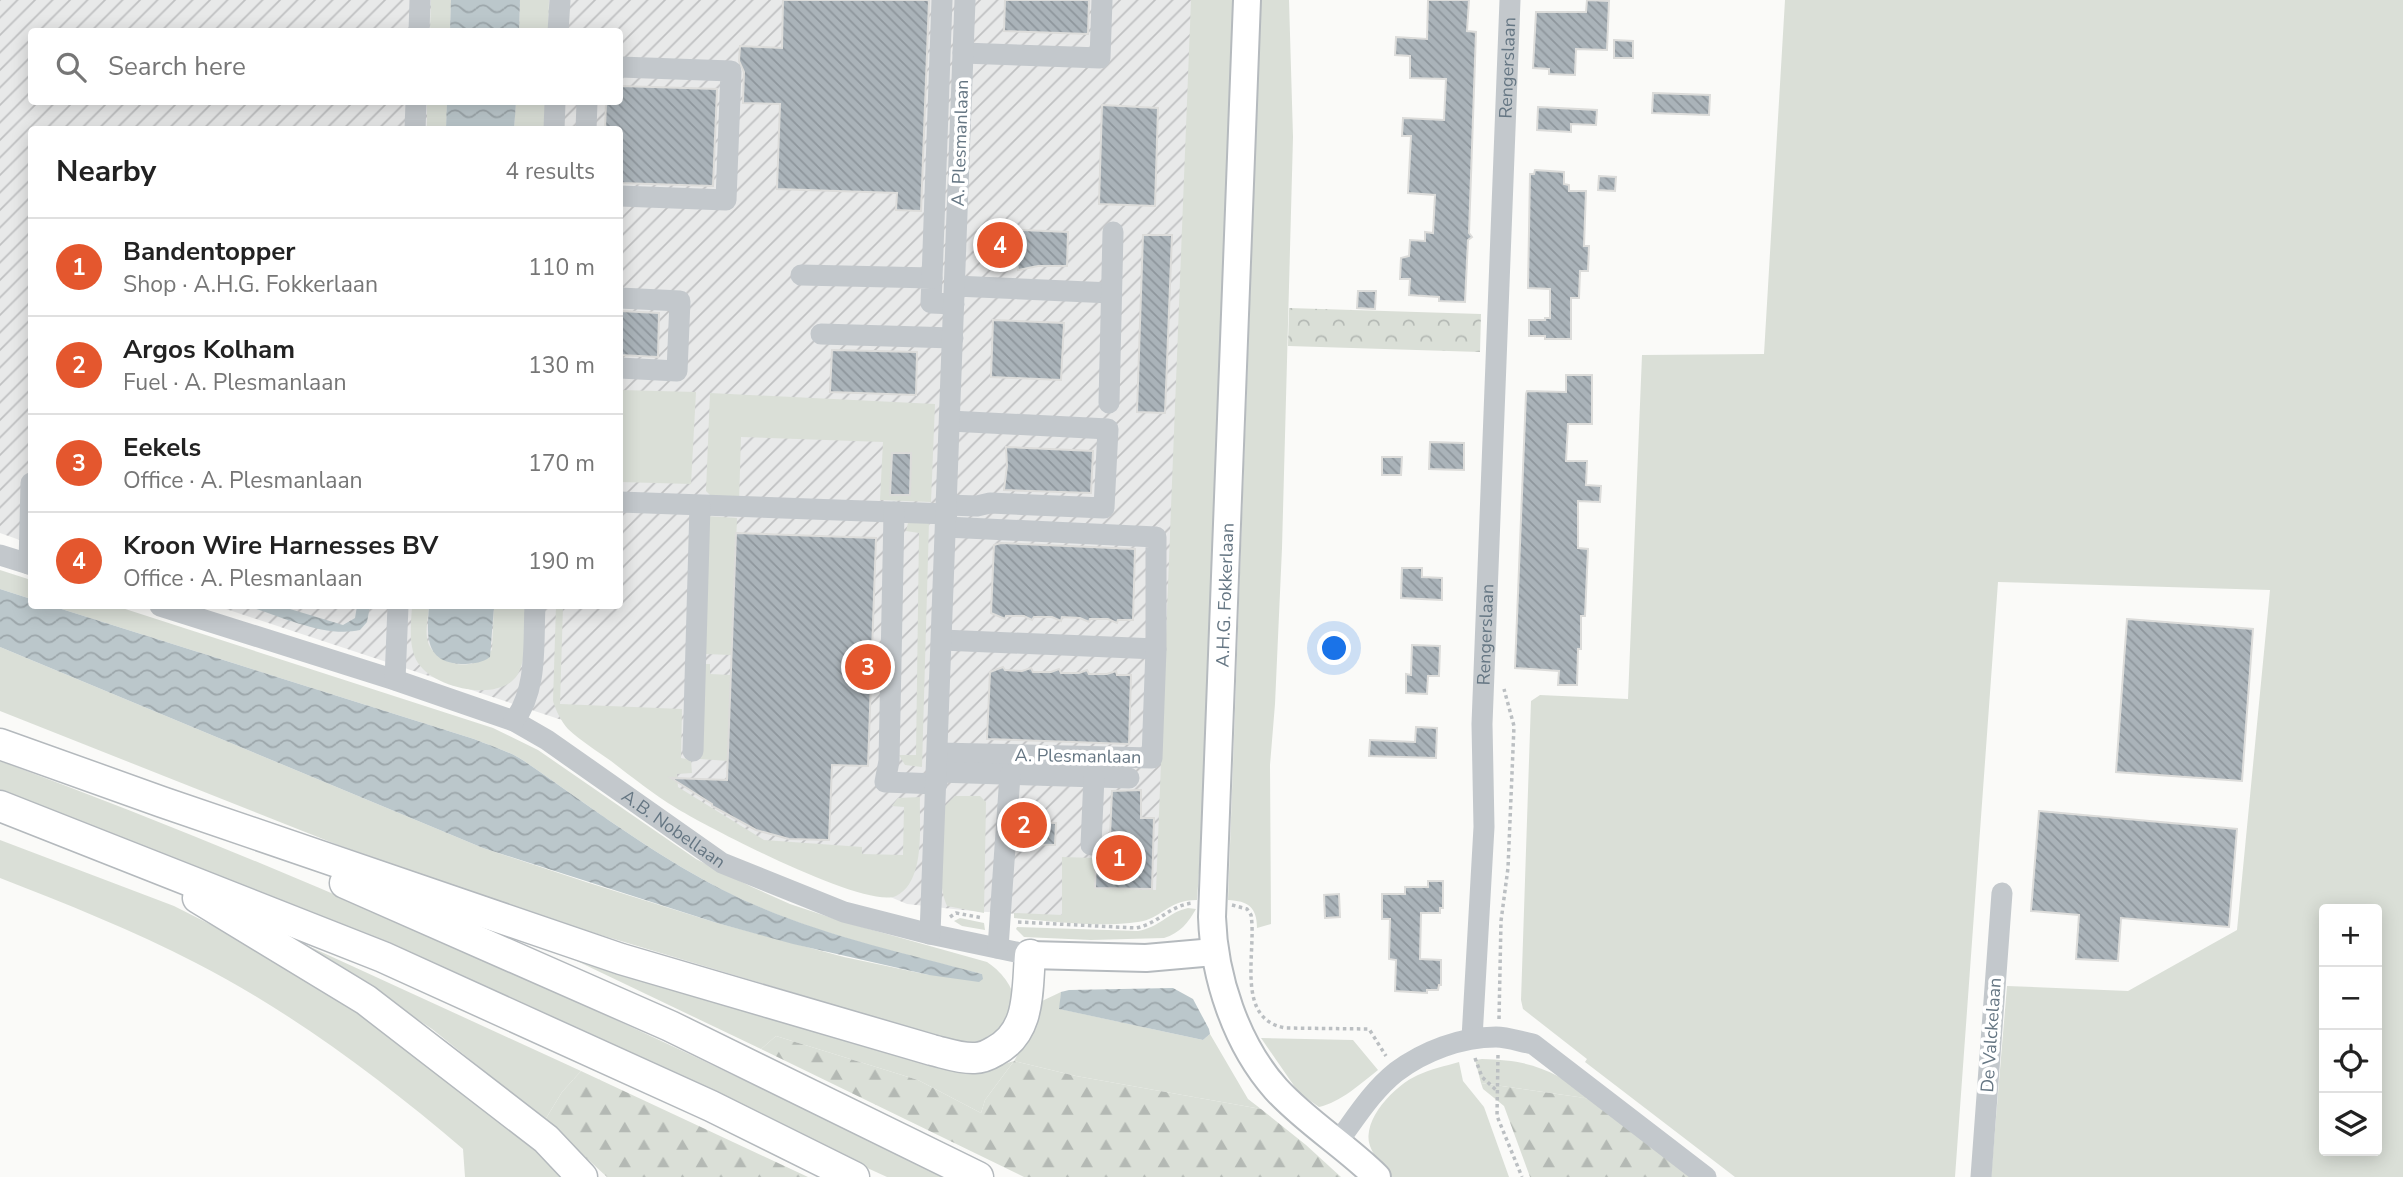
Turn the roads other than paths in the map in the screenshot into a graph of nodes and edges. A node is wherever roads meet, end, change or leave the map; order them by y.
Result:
1 (420, 0) edge
2 (559, 0) edge
3 (942, 0) edge
4 (965, 0) edge
5 (1102, 0) edge
6 (1510, 0) edge
7 (1247, 1) edge
8 (419, 28) edge
9 (558, 28) edge
10 (963, 53) junction
11 (623, 67) edge
12 (416, 105) edge
13 (555, 105) edge
14 (587, 105) edge
15 (415, 126) edge
16 (554, 126) edge
17 (586, 126) edge
18 (623, 196) edge
19 (1113, 232) dead end
20 (801, 275) dead end
21 (932, 278) junction
22 (1111, 293) junction
23 (955, 295) junction
24 (623, 298) edge
25 (821, 334) dead end
26 (953, 338) junction
27 (623, 368) edge
28 (1108, 403) dead end
29 (950, 421) junction
30 (623, 502) edge
31 (700, 506) junction
32 (894, 512) junction
33 (946, 515) junction
34 (0, 555) edge
35 (28, 564) edge
36 (170, 609) edge
37 (398, 609) edge
38 (535, 609) edge
39 (942, 640) junction
40 (1156, 649) junction
41 (395, 680) junction
42 (514, 721) junction
43 (0, 744) edge
44 (693, 751) dead end
45 (937, 770) junction
46 (1010, 775) junction
47 (1094, 777) junction
48 (1129, 778) dead end
49 (162, 802) junction
50 (0, 806) edge
51 (1091, 845) dead end
52 (142, 861) junction
53 (2002, 893) dead end
54 (930, 934) junction
55 (998, 948) junction
56 (1214, 952) junction
57 (1030, 955) junction
58 (1472, 1038) junction
59 (1337, 1143) junction
60 (582, 1177) edge
61 (854, 1177) edge
62 (978, 1177) edge
63 (1377, 1177) edge
64 (1706, 1177) edge
65 (1980, 1177) edge

1 - 8 street
2 - 9 street
3 - 21 street
4 - 10 street, A. Plesmanlaan
5 - 10 street
6 - 58 street, Rengerslaan
7 - 56 main road, A.H.G. Fokkerlaan
10 - 23 street, A. Plesmanlaan
11 - 18 street
12 - 15 street
13 - 16 street
14 - 17 street
19 - 22 street
20 - 21 street
21 - 23 street
22 - 23 street
22 - 28 street
23 - 26 street, A. Plesmanlaan
24 - 27 street
25 - 26 street
26 - 29 street, A. Plesmanlaan
29 - 33 street, A. Plesmanlaan
29 - 33 street
30 - 31 street
31 - 32 street
31 - 44 street
32 - 33 street
32 - 45 street
33 - 39 street, A. Plesmanlaan
33 - 40 street, A. Plesmanlaan
34 - 35 street
36 - 41 street, A.B. Nobellaan
37 - 41 street
38 - 42 street
39 - 40 street
39 - 45 street, A. Plesmanlaan
40 - 45 street, A. Plesmanlaan
41 - 42 street, A.B. Nobellaan
42 - 54 street, A.B. Nobellaan
43 - 49 highway
45 - 46 street
45 - 54 street, A. Plesmanlaan
46 - 47 street
46 - 55 street
47 - 48 street
47 - 51 street
49 - 57 highway
49 - 62 highway
50 - 52 highway
52 - 60 highway
52 - 61 highway
53 - 65 street, De Valckelaan
54 - 55 street, A.B. Nobellaan
55 - 57 street, A.B. Nobellaan
56 - 57 main road, A.B. Nobellaan
56 - 59 main road, A.H.G. Fokkerlaan
58 - 59 street
58 - 64 street
59 - 63 main road

